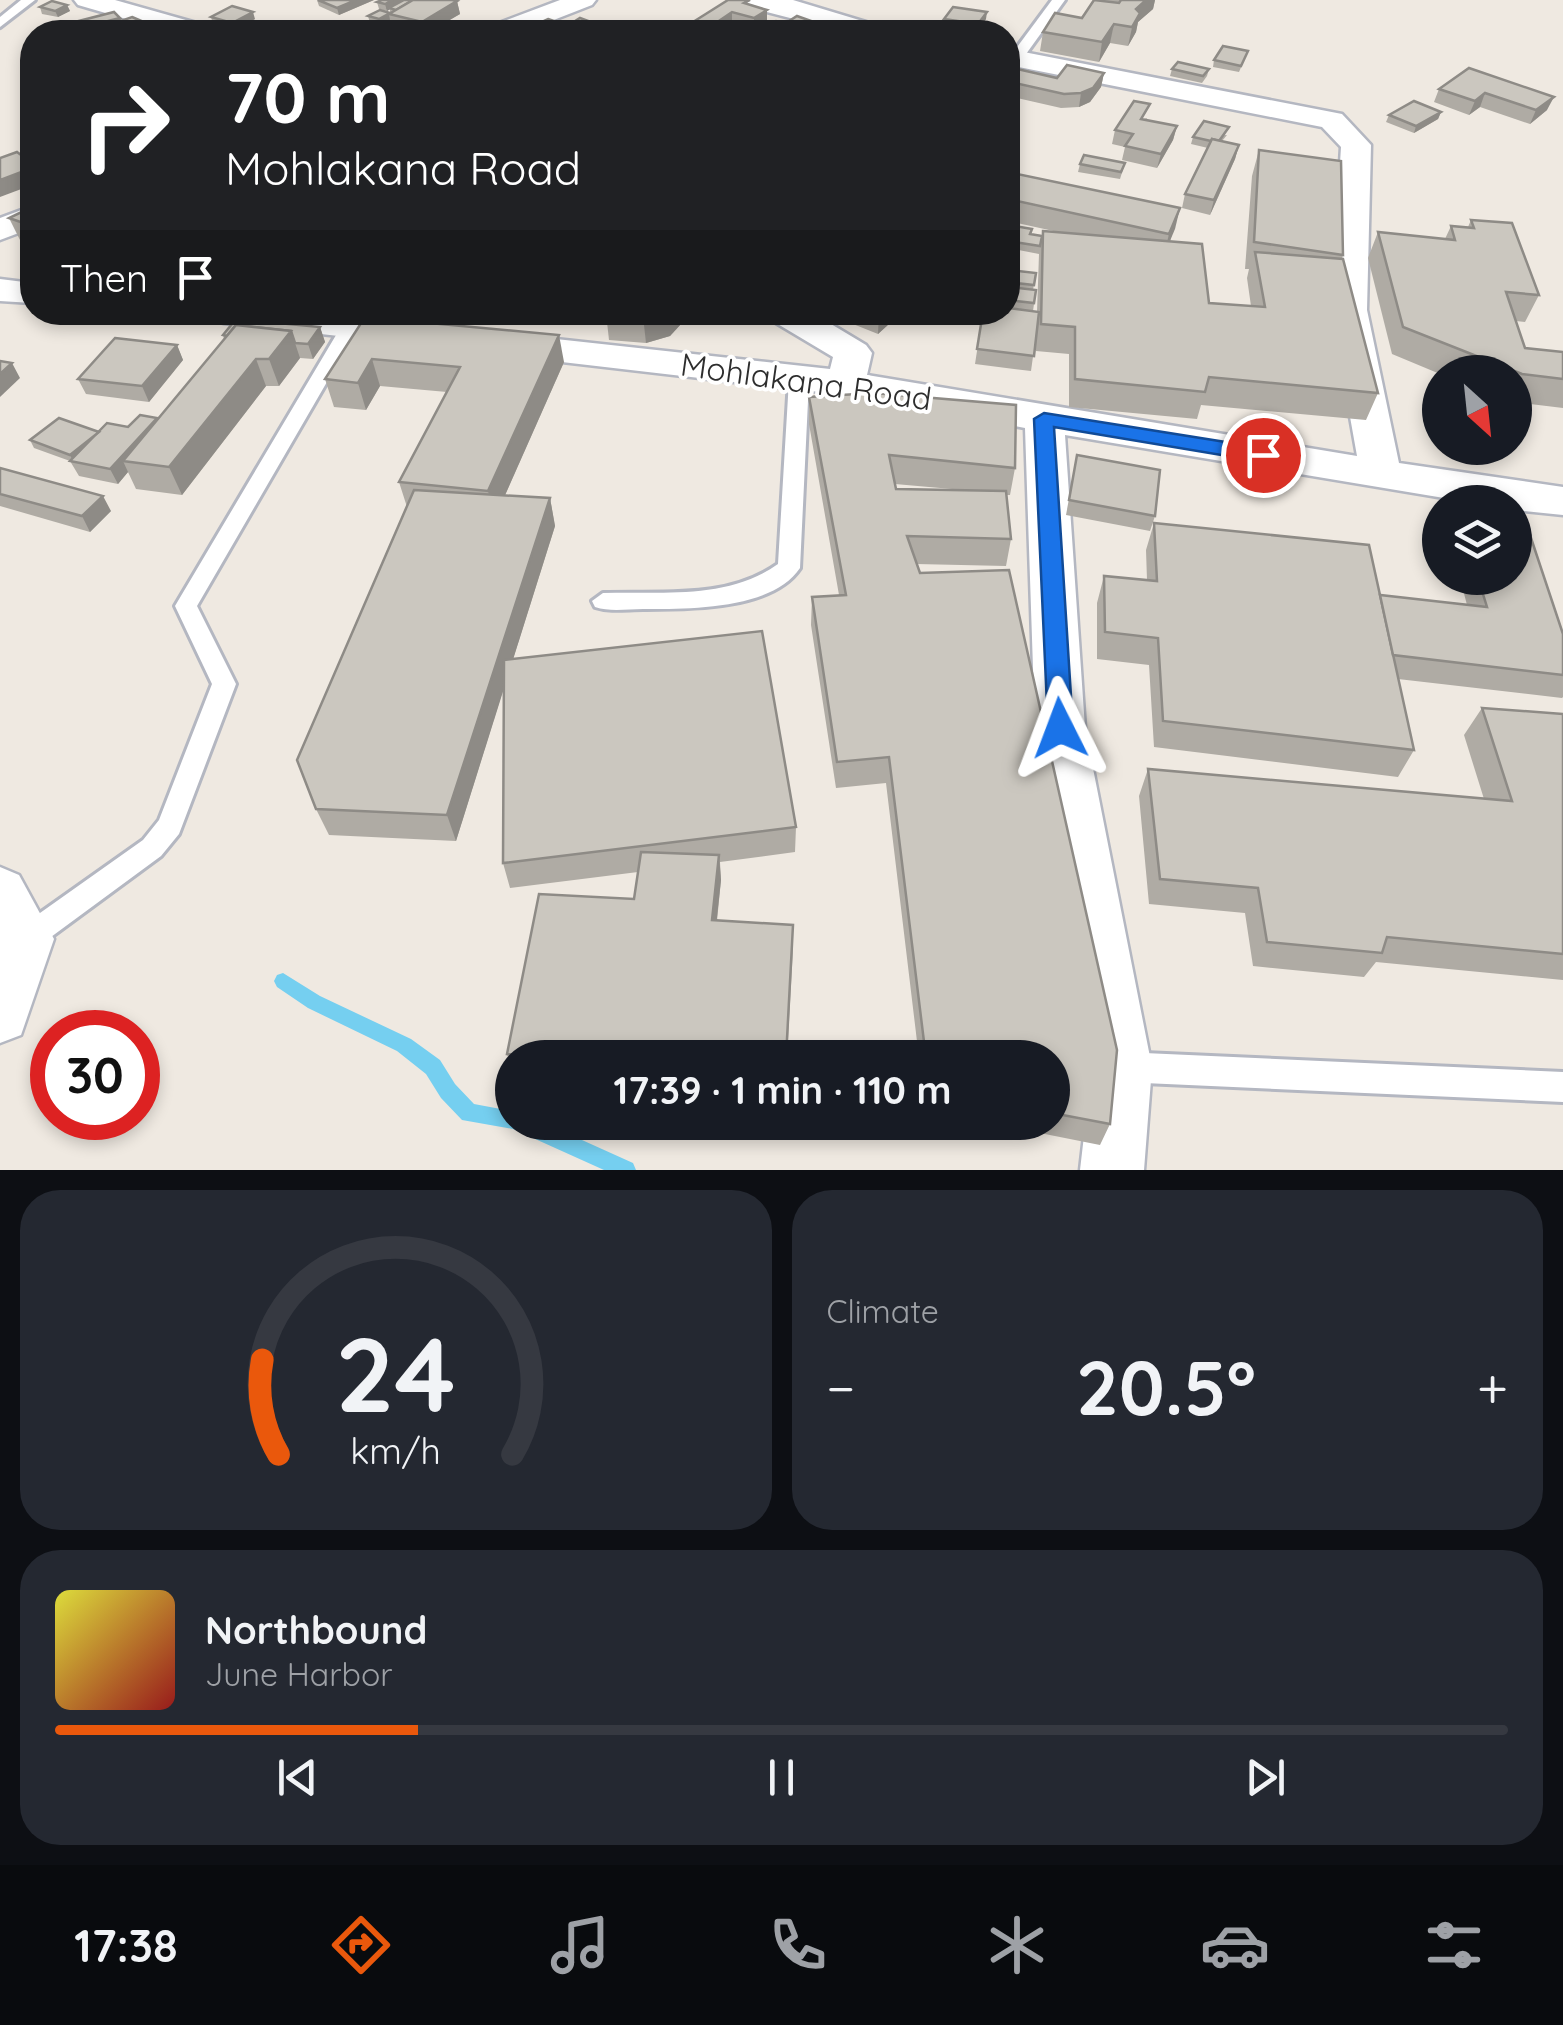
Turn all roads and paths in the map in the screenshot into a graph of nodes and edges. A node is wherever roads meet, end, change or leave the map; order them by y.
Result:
1 (29, 0) edge
2 (87, 0) edge
3 (583, 0) edge
4 (749, 0) edge
5 (1060, 0) edge
6 (156, 20) edge
7 (531, 20) edge
8 (832, 20) edge
9 (0, 23) edge
10 (1020, 48) edge
11 (1020, 60) edge
12 (341, 325) edge
13 (806, 325) edge
14 (350, 326) junction
15 (798, 380) junction
16 (846, 383) junction
17 (1044, 419) junction
18 (1381, 474) junction
19 (1563, 500) edge
20 (604, 601) dead end
21 (13, 915) edge
22 (0, 1015) edge
23 (1122, 1067) junction
24 (1563, 1087) edge
25 (1112, 1170) edge

1 - 9 lane
2 - 6 street
3 - 7 street
4 - 8 street
5 - 10 lane
11 - 18 street
12 - 14 street, Mohlakana Road
13 - 16 street
14 - 15 street, Mohlakana Road
14 - 21 lane
15 - 16 street, Mohlakana Road
15 - 20 lane
16 - 17 street, Mohlakana Road
17 - 18 street, Mohlakana Road
17 - 23 street
18 - 19 street, Mohlakana Road
21 - 22 street
23 - 24 lane
23 - 25 street

